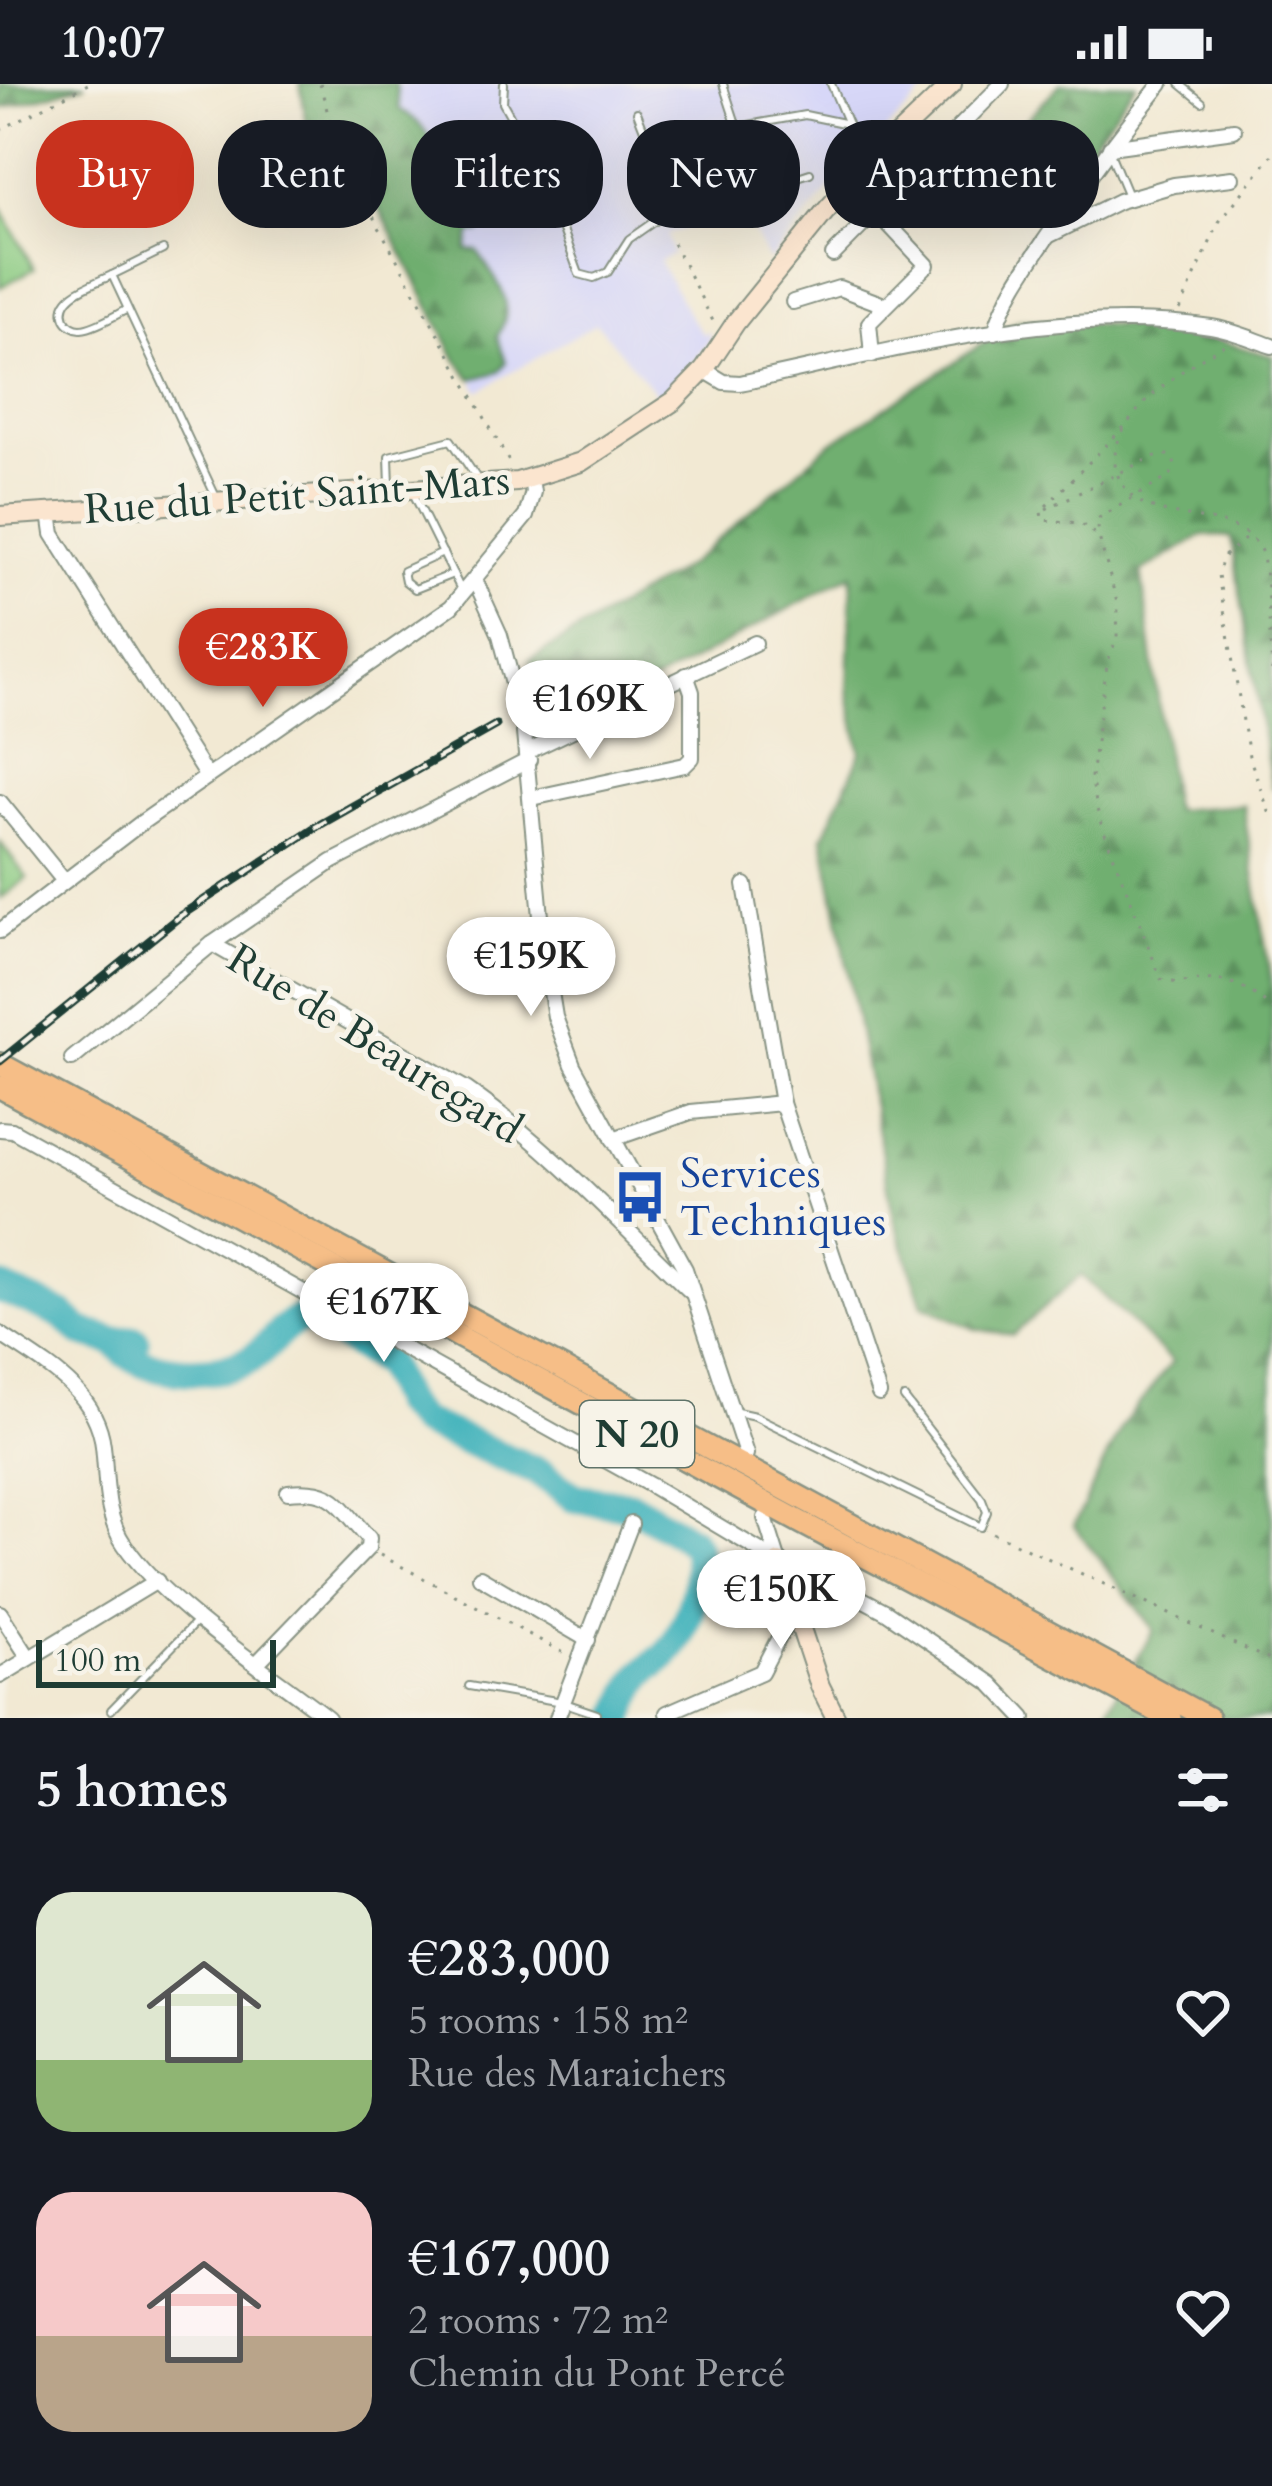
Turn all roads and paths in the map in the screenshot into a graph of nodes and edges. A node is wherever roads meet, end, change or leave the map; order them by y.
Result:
1 (88, 84) edge
2 (320, 84) edge
3 (504, 84) edge
4 (723, 84) edge
5 (831, 84) edge
6 (952, 84) edge
7 (1002, 84) edge
8 (1161, 84) edge
9 (1180, 84) edge
10 (1202, 102) dead end
11 (637, 112) dead end
12 (640, 120) edge
13 (735, 120) edge
14 (777, 120) edge
15 (829, 120) edge
16 (846, 120) edge
17 (914, 120) edge
18 (966, 120) edge
19 (0, 130) edge
20 (1234, 130) dead end
21 (1109, 148) junction
22 (1272, 155) edge
23 (810, 173) dead end
24 (1232, 178) dead end
25 (1129, 198) junction
26 (824, 215) edge
27 (859, 228) edge
28 (892, 228) edge
29 (1049, 235) junction
30 (673, 243) dead end
31 (163, 250) dead end
32 (833, 255) dead end
33 (112, 275) junction
34 (793, 302) dead end
35 (884, 305) junction
36 (128, 309) junction
37 (1174, 322) junction
38 (995, 332) junction
39 (1242, 336) junction
40 (725, 339) junction
41 (1272, 346) edge
42 (872, 356) junction
43 (704, 370) junction
44 (1124, 427) junction
45 (1116, 475) junction
46 (524, 480) junction
47 (480, 483) junction
48 (411, 489) junction
49 (390, 490) junction
50 (1134, 497) junction
51 (218, 500) junction
52 (1041, 511) junction
53 (50, 514) junction
54 (0, 516) edge
55 (1099, 537) junction
56 (1247, 538) junction
57 (443, 553) junction
58 (453, 574) junction
59 (475, 580) junction
60 (463, 595) junction
61 (755, 643) dead end
62 (1272, 670) edge
63 (686, 675) junction
64 (528, 756) junction
65 (207, 777) junction
66 (532, 799) junction
67 (0, 802) edge
68 (1272, 820) edge
69 (64, 880) junction
70 (745, 885) dead end
71 (0, 931) edge
72 (212, 944) junction
73 (1272, 1009) edge
74 (72, 1059) dead end
75 (0, 1064) edge
76 (0, 1087) edge
77 (782, 1103) junction
78 (0, 1129) edge
79 (613, 1139) junction
80 (656, 1213) junction
81 (632, 1233) junction
82 (693, 1294) junction
83 (0, 1334) edge
84 (880, 1394) dead end
85 (904, 1398) dead end
86 (732, 1412) junction
87 (746, 1454) dead end
88 (288, 1492) dead end
89 (765, 1518) dead end
90 (631, 1524) dead end
91 (981, 1527) junction
92 (368, 1548) junction
93 (779, 1562) junction
94 (480, 1576) dead end
95 (157, 1581) junction
96 (795, 1607) junction
97 (0, 1613) edge
98 (199, 1618) junction
99 (588, 1640) junction
100 (29, 1658) junction
101 (580, 1661) junction
102 (1272, 1661) edge
103 (257, 1663) junction
104 (0, 1676) edge
105 (470, 1687) dead end
106 (562, 1702) junction
107 (111, 1710) dead end
108 (598, 1714) dead end
109 (328, 1718) edge
110 (557, 1718) edge
111 (669, 1718) edge
112 (836, 1718) edge
113 (1024, 1718) edge
114 (1170, 1718) edge
115 (1208, 1718) edge

1 - 19 path
2 - 46 path
3 - 23 lane
4 - 13 lane
5 - 16 lane
6 - 17 street, Rue du Petit Saint-Mars
7 - 18 street
8 - 21 street
9 - 10 lane
11 - 12 lane
14 - 15 lane
20 - 21 street
21 - 25 lane
21 - 29 street
22 - 37 path
24 - 25 street
25 - 29 street
26 - 40 street, Rue du Petit Saint-Mars
27 - 32 street
28 - 35 street
29 - 38 street
30 - 40 path
31 - 33 lane
33 - 36 lane
33 - 36 lane
34 - 35 street
35 - 42 street
36 - 51 lane
37 - 38 street
37 - 39 street
38 - 42 street
39 - 41 street
39 - 44 path
40 - 43 street, Rue du Petit Saint-Mars
42 - 43 street
43 - 46 street, Rue du Petit Saint-Mars
44 - 45 path
44 - 52 path
45 - 50 path
45 - 50 path
45 - 52 path
46 - 47 street, Rue du Petit Saint-Mars
46 - 59 street
47 - 48 street, Rue du Petit Saint-Mars
47 - 49 lane
48 - 49 street, Rue du Petit Saint-Mars
48 - 57 lane
49 - 51 street, Rue du Petit Saint-Mars
50 - 55 path
50 - 56 path
51 - 53 street, Rue du Petit Saint-Mars
52 - 55 path
53 - 54 street, Rue du Petit Saint-Mars
53 - 65 street
55 - 73 path
56 - 62 path
56 - 68 path
57 - 58 lane
57 - 58 lane
58 - 60 lane
59 - 60 street
59 - 64 street
60 - 65 street
61 - 63 street
63 - 64 street
63 - 66 street
64 - 66 street
64 - 72 street
65 - 69 street
66 - 79 street
67 - 69 street
69 - 71 street
70 - 77 street
72 - 74 street
72 - 81 street, Rue de Beauregard
75 - 115 main road, N 20
76 - 114 main road, N 20
77 - 79 street
77 - 84 street
78 - 93 street
79 - 80 street
80 - 81 street
80 - 82 street
81 - 82 street, Rue de Beauregard
82 - 86 street
83 - 95 street
85 - 91 lane
86 - 87 street
86 - 91 lane
88 - 92 street
89 - 93 street
90 - 99 street
91 - 102 path
92 - 101 path
92 - 103 street
93 - 96 street
93 - 113 street
94 - 99 street
95 - 98 street
95 - 100 street
96 - 111 street
96 - 112 street
97 - 100 street
98 - 103 street
98 - 107 lane
99 - 101 street
100 - 104 street
101 - 106 street
103 - 109 street
105 - 106 lane
106 - 108 lane
106 - 110 street

